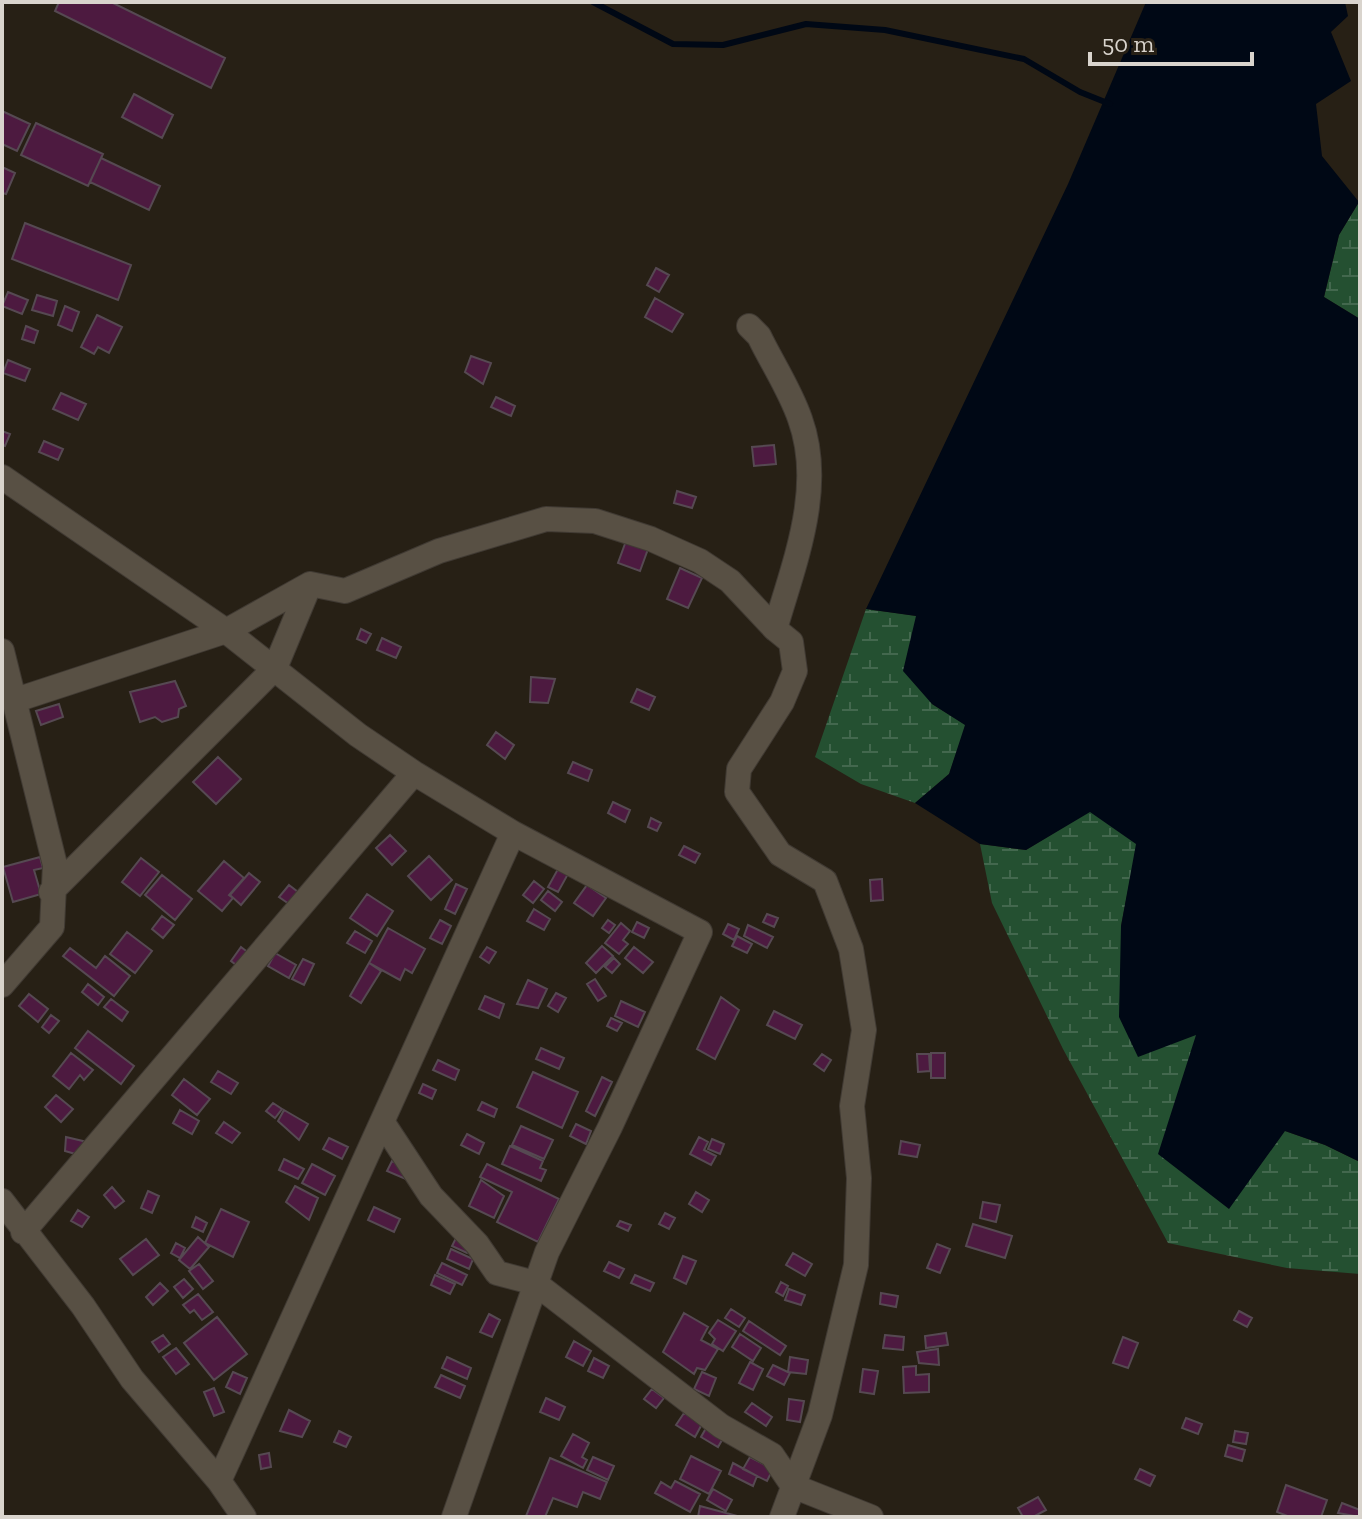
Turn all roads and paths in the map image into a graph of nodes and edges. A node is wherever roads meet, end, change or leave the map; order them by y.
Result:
1 (749, 326) dead end
2 (2, 477) edge
3 (310, 584) junction
4 (775, 629) junction
5 (226, 631) junction
6 (2, 651) edge
7 (275, 668) junction
8 (16, 700) junction
9 (414, 773) junction
10 (513, 833) junction
11 (51, 892) junction
12 (2, 985) edge
13 (383, 1123) junction
14 (2, 1201) edge
15 (23, 1232) junction
16 (535, 1283) junction
17 (219, 1481) junction
18 (793, 1486) junction
19 (244, 1517) edge
20 (454, 1517) edge
21 (782, 1517) edge
22 (871, 1517) edge

1 - 4 street
2 - 5 street
3 - 4 street
3 - 5 street
3 - 7 street
4 - 18 street
5 - 7 street
5 - 8 street
6 - 8 street
7 - 9 street
7 - 11 street
8 - 11 street
9 - 10 street
9 - 15 street
10 - 13 street
10 - 16 street
11 - 12 street
13 - 16 street
13 - 17 street
14 - 15 street
15 - 17 street
16 - 18 street
16 - 20 street
17 - 19 street
18 - 21 street
18 - 22 street

